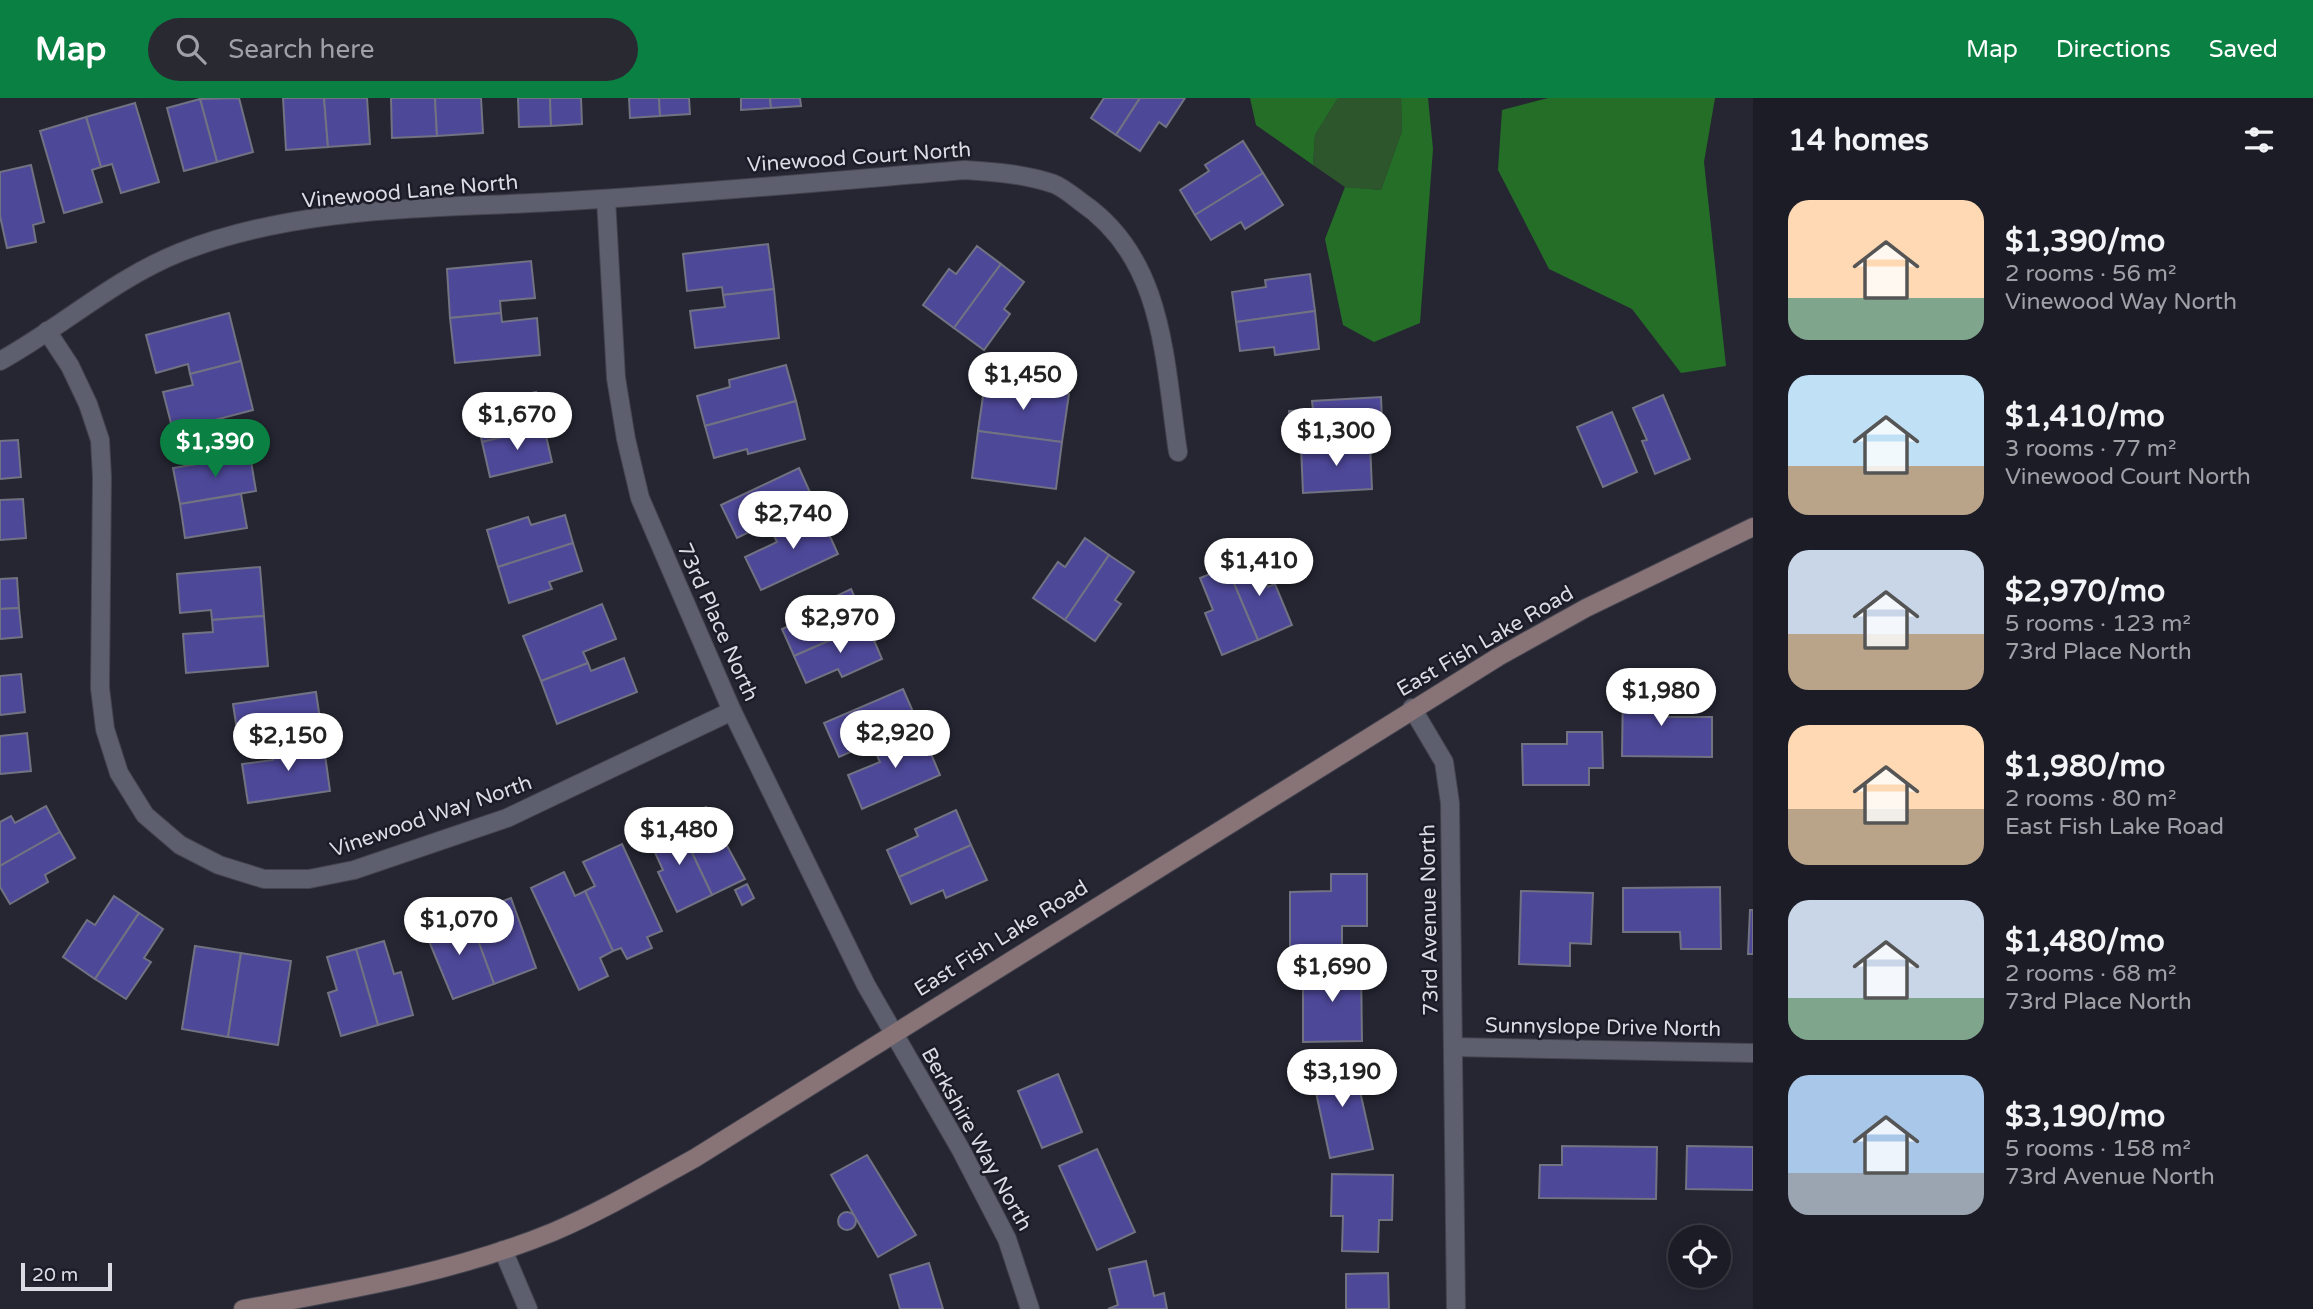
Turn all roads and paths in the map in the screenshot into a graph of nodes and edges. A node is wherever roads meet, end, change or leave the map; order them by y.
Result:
1 (606, 199) junction
2 (47, 331) junction
3 (0, 361) edge
4 (1178, 452) dead end
5 (1753, 527) edge
6 (1412, 708) junction
7 (732, 711) junction
8 (893, 1033) junction
9 (1453, 1047) junction
10 (1753, 1053) edge
11 (503, 1250) junction
12 (243, 1309) edge
13 (528, 1309) edge
14 (1030, 1309) edge
15 (1456, 1309) edge

1 - 2 street, Vinewood Lane North
1 - 4 street, Vinewood Court North
1 - 7 street, 73rd Place North
2 - 3 street, Vinewood Lane North
2 - 7 street, Vinewood Way North
5 - 6 street, East Fish Lake Road
6 - 8 street, East Fish Lake Road
6 - 9 street, 73rd Avenue North
7 - 8 street, 73rd Place North
8 - 11 street, East Fish Lake Road
8 - 14 street, Berkshire Way North
9 - 10 street, Sunnyslope Drive North
9 - 15 street, 73rd Avenue North
11 - 12 street, East Fish Lake Road
11 - 13 street

